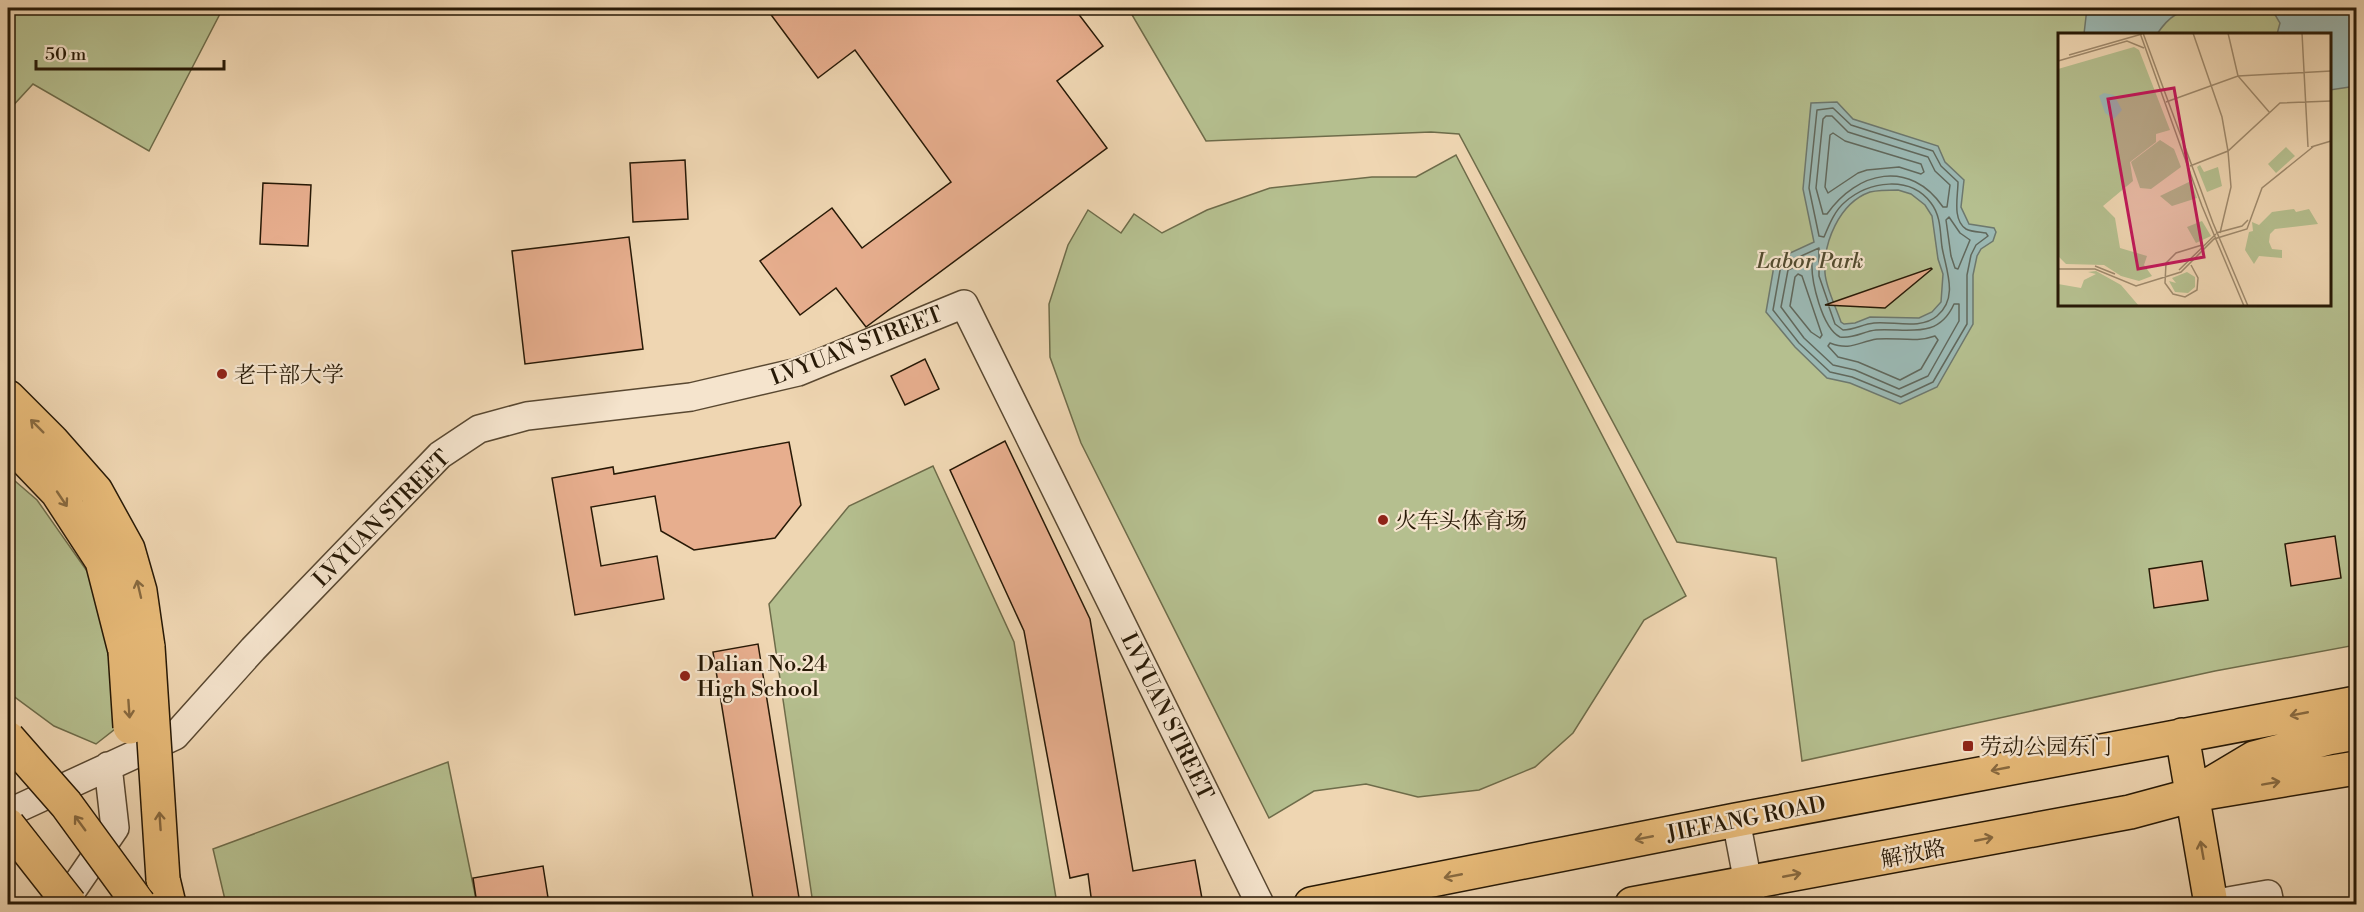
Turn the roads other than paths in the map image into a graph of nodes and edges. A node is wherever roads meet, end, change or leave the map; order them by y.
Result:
1 (8, 397) edge
2 (8, 441) edge
3 (136, 649) junction
4 (2356, 703) edge
5 (2182, 735) junction
6 (2342, 736) edge
7 (8, 738) edge
8 (108, 766) junction
9 (2356, 768) edge
10 (2193, 795) junction
11 (8, 813) edge
12 (1736, 820) junction
13 (8, 825) edge
14 (151, 893) edge
15 (1750, 894) edge
16 (63, 904) edge
17 (70, 904) edge
18 (1260, 904) edge
19 (1311, 904) edge
20 (1632, 904) edge
21 (2211, 904) edge
22 (2270, 904) edge

3 -> 1 main road
2 -> 3 main road
3 - 14 main road, bridge
4 -> 5 main road
5 - 10 main road
5 -> 12 main road, JIEFANG ROAD
6 - 10 main road
14 -> 7 main road, bridge
8 - 11 street
8 - 16 street
8 - 18 street, LVYUAN STREET
10 -> 9 main road
15 -> 10 main road, 解放路
21 -> 10 main road
12 - 15 street
12 -> 19 main road, JIEFANG ROAD
13 - 17 main road, bridge
15 - 20 main road, 解放路
21 - 22 street

